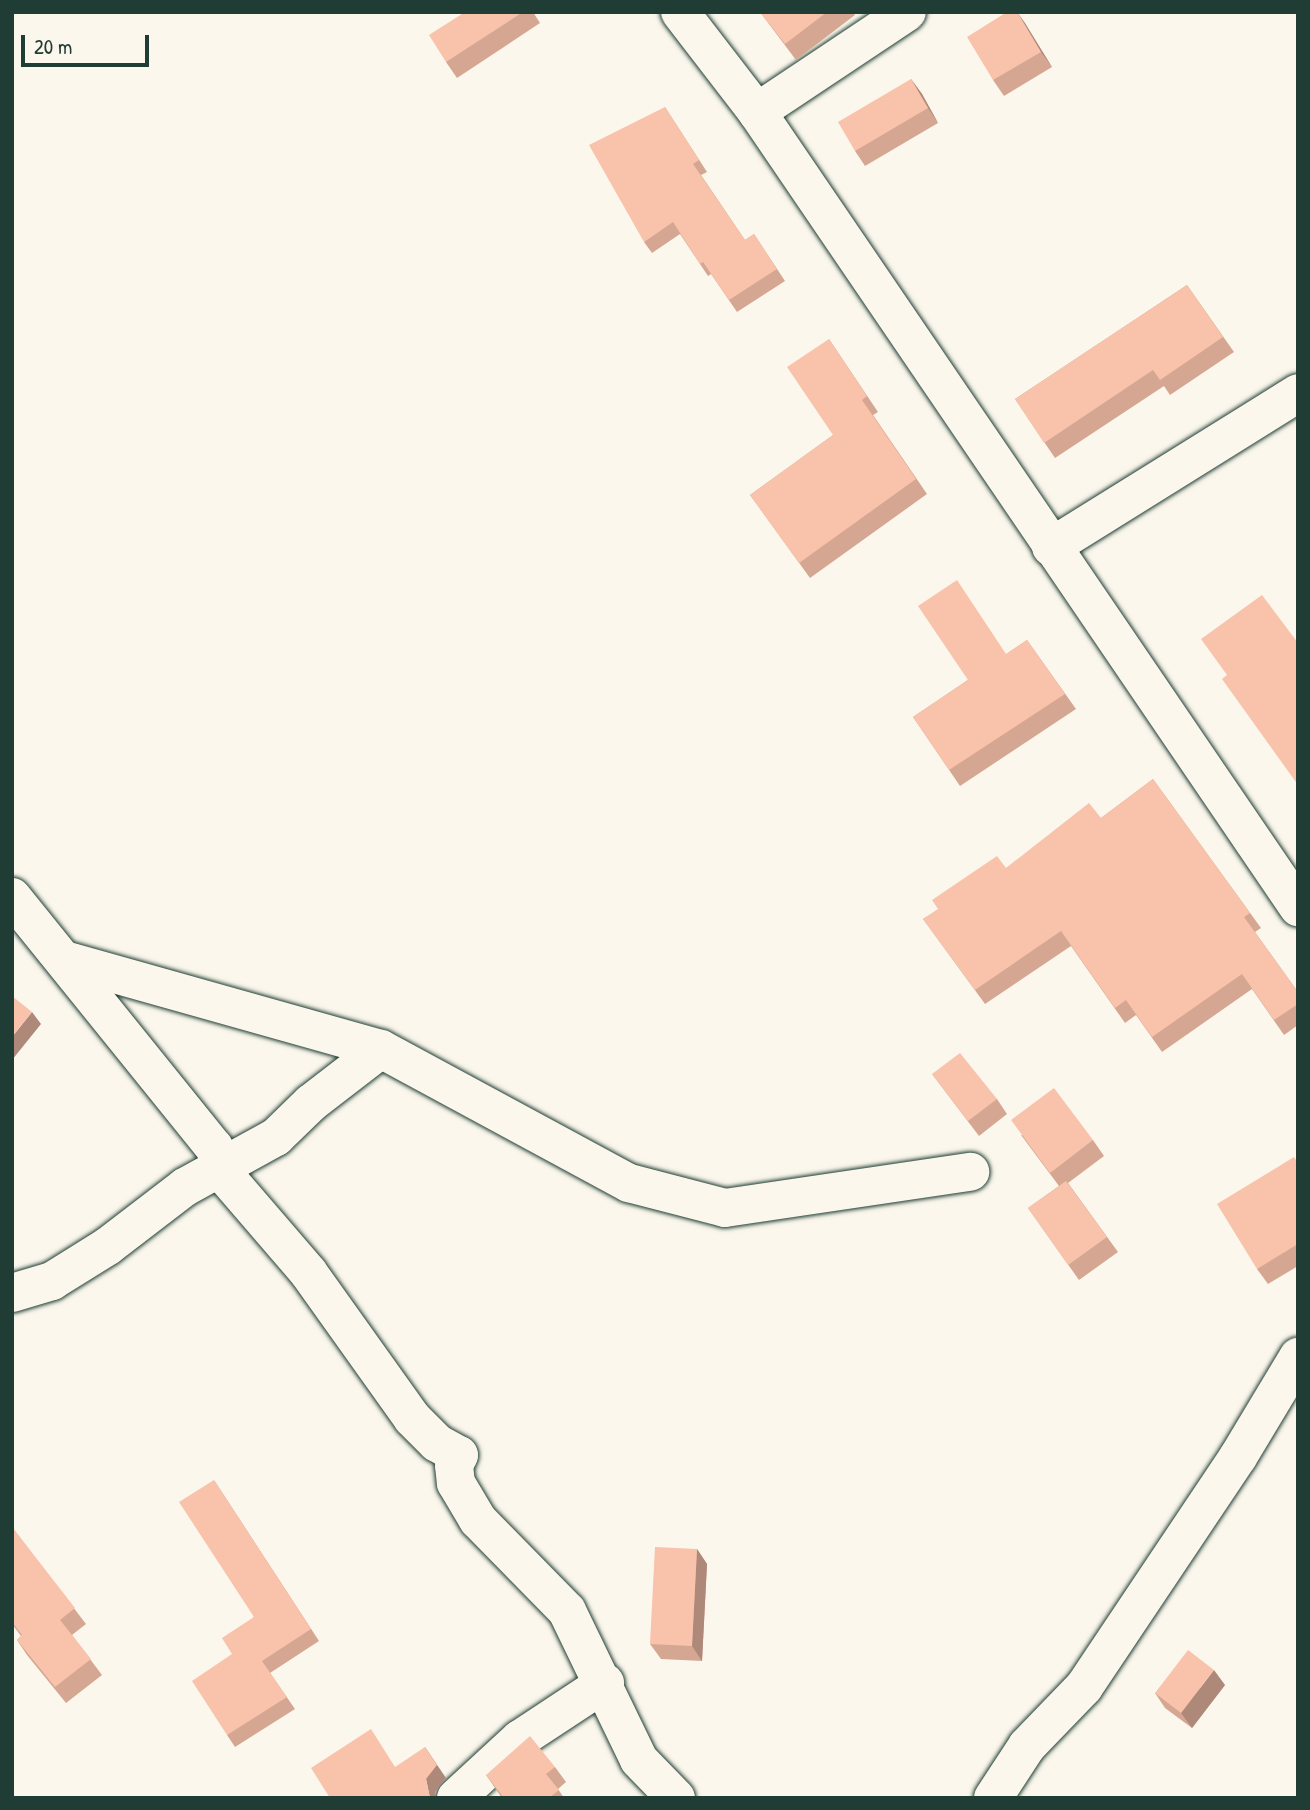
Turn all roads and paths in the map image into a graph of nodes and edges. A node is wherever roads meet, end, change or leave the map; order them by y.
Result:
1 (680, 12) edge
2 (907, 12) edge
3 (757, 112) junction
4 (1298, 393) edge
5 (1051, 547) junction
6 (12, 897) edge
7 (1298, 907) edge
8 (68, 961) junction
9 (381, 1049) junction
10 (222, 1166) junction
11 (970, 1172) dead end
12 (12, 1293) edge
13 (1298, 1357) edge
14 (605, 1683) junction
15 (456, 1798) edge
16 (676, 1798) edge
17 (993, 1798) edge

1 - 3 street
2 - 3 street
3 - 5 street
4 - 5 street
5 - 7 street
6 - 8 street
8 - 9 street
8 - 10 street
9 - 10 street
9 - 11 street
10 - 12 street
10 - 14 street
13 - 17 street
14 - 15 street
14 - 16 street

